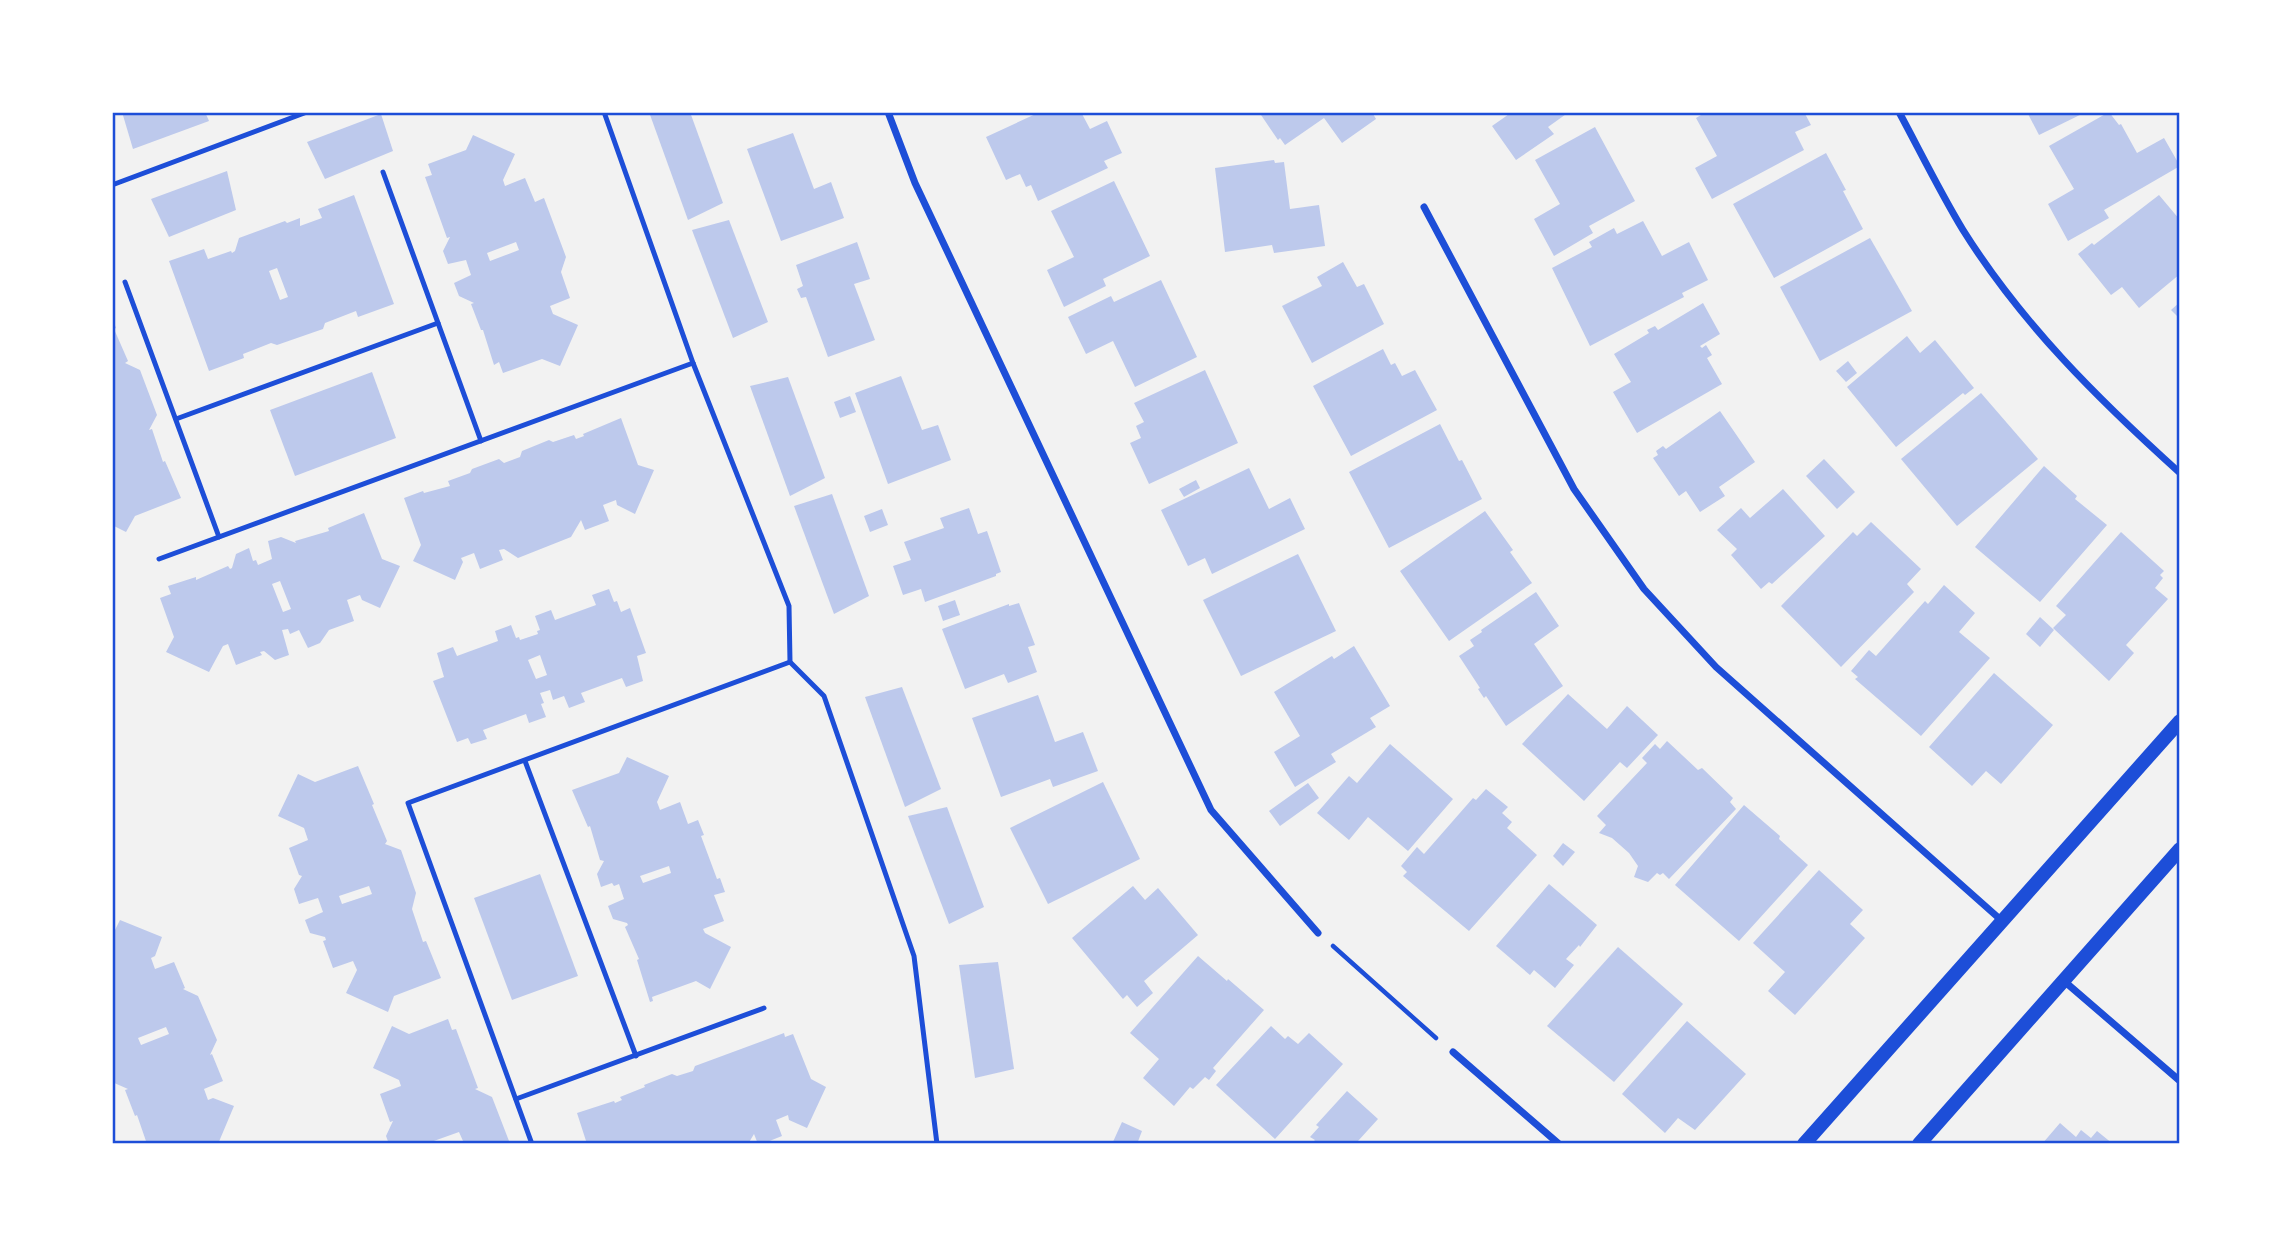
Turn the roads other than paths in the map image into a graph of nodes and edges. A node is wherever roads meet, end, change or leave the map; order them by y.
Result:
1 (307, 112) edge
2 (604, 112) edge
3 (888, 112) edge
4 (1899, 112) edge
5 (383, 172) dead end
6 (112, 185) edge
7 (1424, 207) dead end
8 (125, 282) dead end
9 (438, 323) junction
10 (693, 363) junction
11 (176, 419) junction
12 (481, 441) junction
13 (2180, 473) edge
14 (219, 537) junction
15 (159, 559) dead end
16 (790, 662) junction
17 (2180, 721) edge
18 (525, 761) junction
19 (2180, 849) edge
20 (2001, 920) junction
21 (1318, 933) road end
22 (2064, 981) junction
23 (764, 1008) dead end
24 (1453, 1052) road end
25 (636, 1056) junction
26 (2180, 1081) edge
27 (516, 1100) junction
28 (533, 1144) edge
29 (937, 1144) edge
30 (1559, 1144) edge
31 (1804, 1144) edge
32 (1919, 1144) edge

1 - 6 lane
2 - 10 lane
3 - 21 street
4 - 13 street
5 - 9 lane
7 - 20 street
8 - 11 lane
9 - 11 lane
9 - 12 lane
10 - 12 lane
10 - 16 lane
11 - 14 lane
12 - 14 lane
14 - 15 lane
16 - 18 lane
16 - 29 lane
17 - 20 main road
18 - 25 lane
18 - 27 lane
19 - 22 main road
20 - 31 main road
22 - 26 street
22 - 32 main road
23 - 25 lane
24 - 30 street
25 - 27 lane
27 - 28 lane

